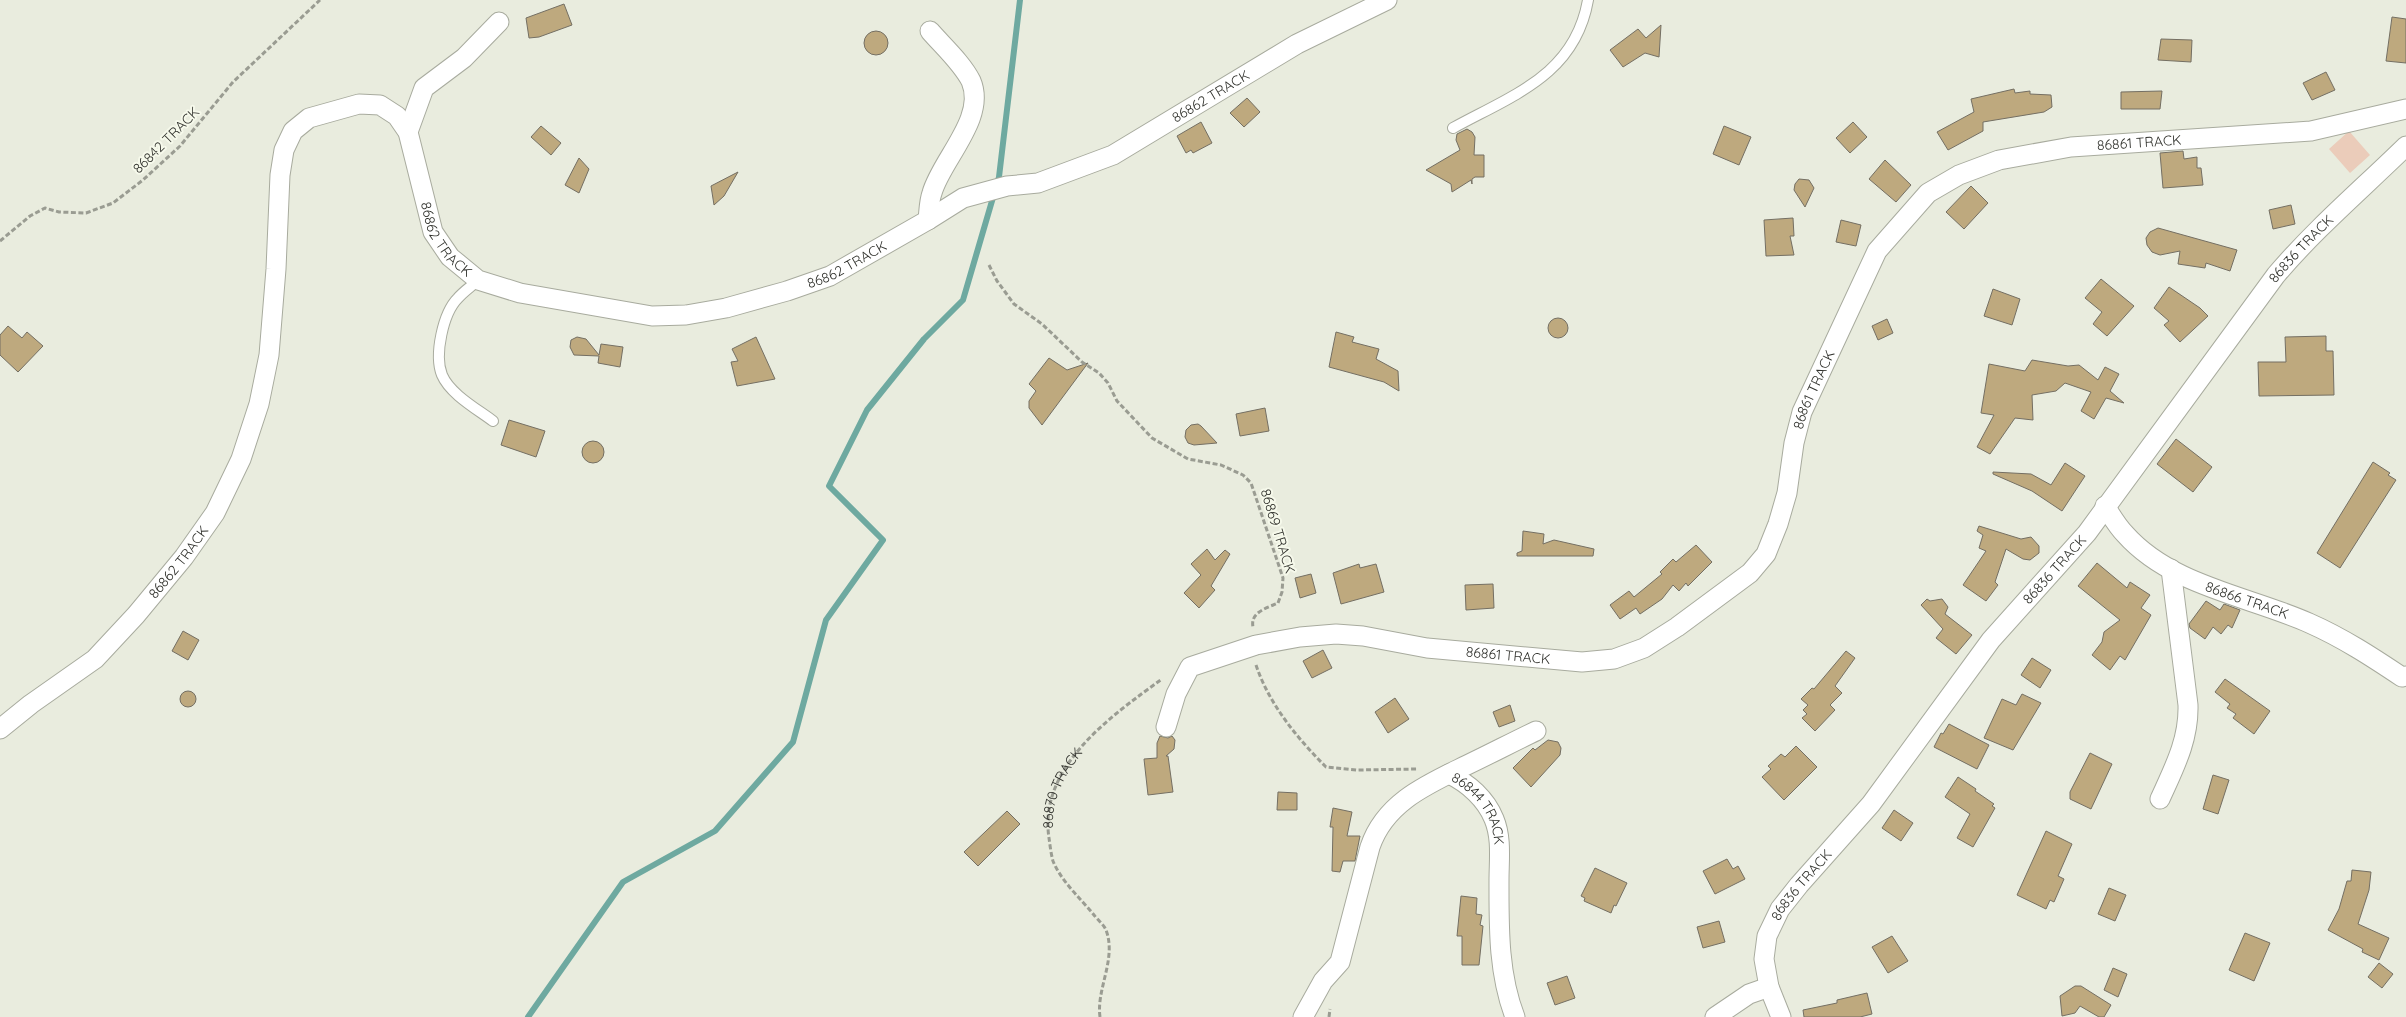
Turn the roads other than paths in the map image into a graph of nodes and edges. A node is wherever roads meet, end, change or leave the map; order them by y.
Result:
1 (1387, 0) edge
2 (1588, 0) edge
3 (499, 22) dead end
4 (930, 31) dead end
5 (2406, 109) edge
6 (1453, 128) dead end
7 (408, 132) junction
8 (2406, 146) edge
9 (928, 220) junction
10 (478, 280) junction
11 (493, 421) dead end
12 (2105, 506) junction
13 (2171, 569) junction
14 (2404, 677) edge
15 (2, 722) edge
16 (1166, 727) dead end
17 (1536, 731) dead end
18 (1449, 774) junction
19 (2160, 799) dead end
20 (1770, 987) junction
21 (1303, 1017) edge
22 (1515, 1017) edge
23 (1715, 1017) edge
24 (1781, 1017) edge

1 - 9 street, 86862 TRACK
2 - 6 lane
3 - 7 street
4 - 9 street
5 - 16 street, 86861 TRACK
7 - 10 street, 86862 TRACK
7 - 15 street, 86862 TRACK
8 - 12 street, 86836 TRACK
9 - 10 street, 86862 TRACK
10 - 11 lane
12 - 13 street, 86866 TRACK
12 - 20 street, 86836 TRACK
13 - 14 street, 86866 TRACK
13 - 19 street
17 - 18 street
18 - 21 street, 86844 TRACK
18 - 22 street, 86844 TRACK
20 - 23 street
20 - 24 street, 86836 TRACK

